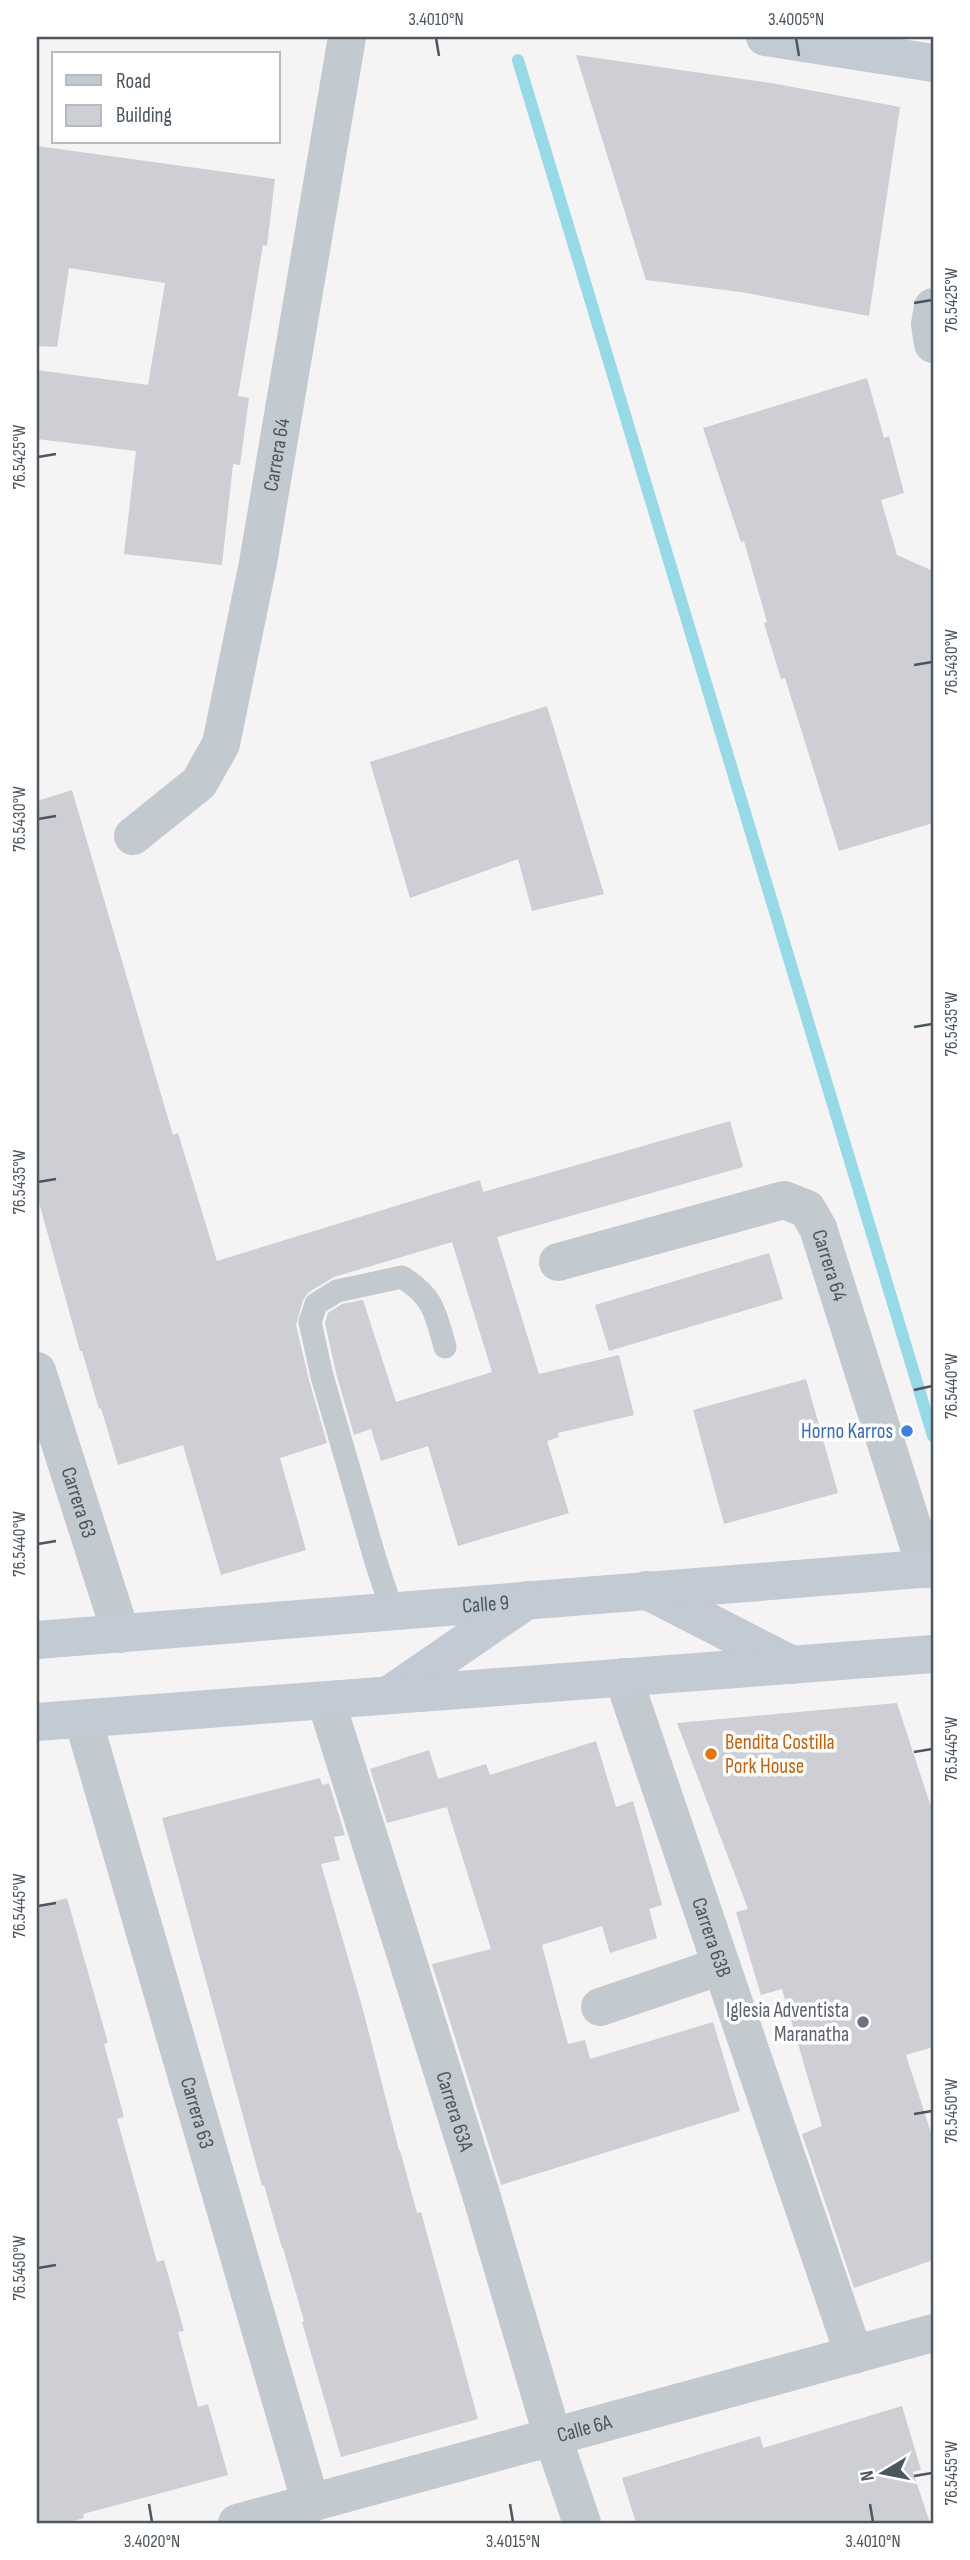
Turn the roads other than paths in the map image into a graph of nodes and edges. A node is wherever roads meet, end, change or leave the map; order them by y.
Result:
1 (346, 37) edge
2 (765, 37) edge
3 (933, 64) edge
4 (933, 307) edge
5 (933, 344) edge
6 (133, 836) dead end
7 (558, 1262) dead end
8 (445, 1347) dead end
9 (37, 1371) edge
10 (930, 1568) edge
11 (646, 1590) junction
12 (528, 1599) junction
13 (393, 1610) junction
14 (121, 1634) junction
15 (37, 1640) edge
16 (933, 1654) edge
17 (792, 1665) junction
18 (623, 1677) junction
19 (387, 1695) junction
20 (326, 1700) junction
21 (83, 1719) junction
22 (37, 1722) edge
23 (721, 1966) junction
24 (600, 2007) dead end
25 (933, 2334) edge
26 (854, 2355) junction
27 (553, 2438) junction
28 (311, 2504) junction
29 (237, 2523) edge
30 (582, 2523) edge

1 - 6 street, Carrera 64
2 - 3 main road
4 - 5 street
7 - 10 street, Carrera 64
8 - 13 lane
9 - 14 street, Carrera 63
10 - 11 main road, Calle 9
11 - 12 main road, Calle 9
11 - 17 main road
12 - 13 main road, Calle 9
12 - 19 main road
13 - 14 main road, Calle 9
14 - 15 main road, Calle 9
16 - 17 main road
17 - 18 main road
18 - 19 main road
18 - 23 street, Carrera 63B
19 - 20 main road
20 - 21 main road
20 - 27 street, Carrera 63A
21 - 22 main road
21 - 28 street, Carrera 63
23 - 24 street
23 - 26 street, Carrera 63B
25 - 26 street, Calle 6A
26 - 27 street, Calle 6A
27 - 28 street, Calle 6A
27 - 30 street, Carrera 63A
28 - 29 street, Calle 6A

